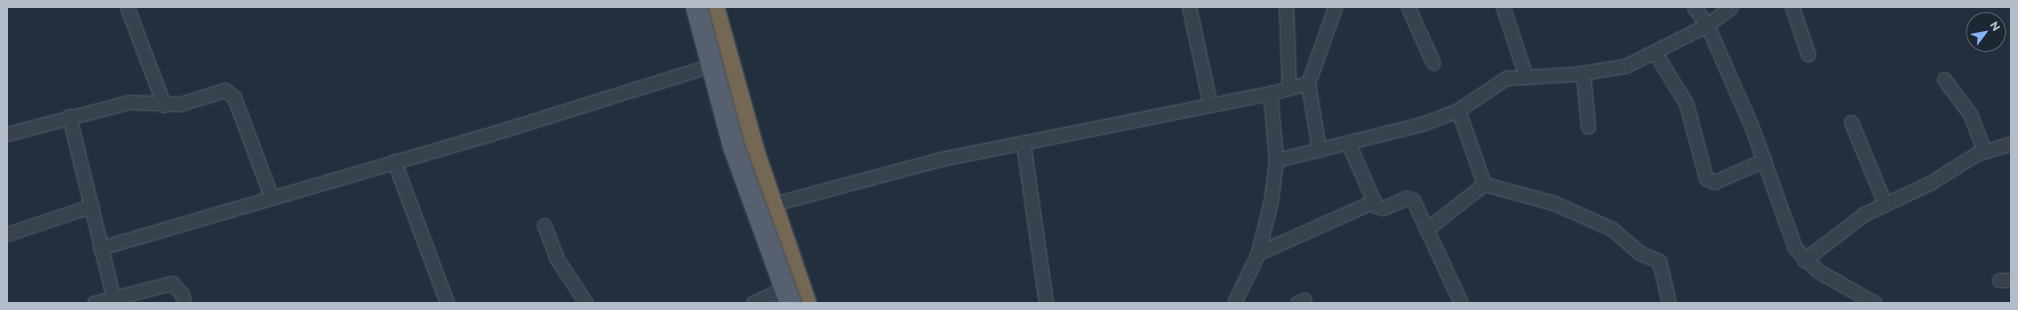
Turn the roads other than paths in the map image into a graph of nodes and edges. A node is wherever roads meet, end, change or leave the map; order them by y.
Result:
1 (127, 7) edge
2 (693, 7) edge
3 (696, 7) edge
4 (713, 7) edge
5 (1189, 7) edge
6 (1286, 7) edge
7 (1335, 7) edge
8 (1408, 7) edge
9 (1504, 7) edge
10 (1694, 7) edge
11 (1731, 7) edge
12 (1792, 7) edge
13 (1707, 25) junction
14 (1655, 53) junction
15 (1808, 54) dead end
16 (1433, 63) dead end
17 (708, 66) junction
18 (1582, 73) junction
19 (1526, 77) junction
20 (1944, 78) dead end
21 (1308, 83) junction
22 (1289, 88) junction
23 (1270, 93) junction
24 (1210, 104) junction
25 (164, 105) junction
26 (1458, 110) junction
27 (69, 116) junction
28 (1852, 122) dead end
29 (1588, 127) dead end
30 (7, 134) edge
31 (1023, 142) junction
32 (1348, 143) junction
33 (2011, 143) edge
34 (1318, 150) junction
35 (1984, 151) junction
36 (1276, 160) junction
37 (1764, 160) junction
38 (394, 161) junction
39 (1484, 184) junction
40 (271, 196) junction
41 (1372, 202) junction
42 (1885, 204) junction
43 (770, 205) junction
44 (91, 206) junction
45 (748, 211) junction
46 (544, 225) dead end
47 (1427, 229) junction
48 (7, 234) edge
49 (100, 248) junction
50 (1258, 253) junction
51 (1804, 260) junction
52 (113, 297) junction
53 (783, 299) edge
54 (1868, 301) edge
55 (94, 303) edge
56 (184, 303) edge
57 (447, 303) edge
58 (586, 303) edge
59 (753, 303) edge
60 (805, 303) edge
61 (1046, 303) edge
62 (1234, 303) edge
63 (1460, 303) edge
64 (1669, 303) edge

1 - 25 street
2 - 17 highway
3 - 53 main road, bridge
4 - 43 highway
5 - 24 street
6 - 22 street
7 - 21 street
8 - 16 street
9 - 19 street
10 - 13 street
11 - 13 street
12 - 15 street
13 - 14 street
13 - 37 street
14 - 18 street
14 - 37 street
17 - 38 street
17 - 45 highway
18 - 19 street
18 - 29 street
19 - 26 street
20 - 35 street
21 - 22 street
21 - 34 street
22 - 23 street
23 - 24 street
23 - 36 street
24 - 31 street
25 - 27 street
25 - 40 street
26 - 32 street
26 - 39 street
27 - 30 street
27 - 44 street
28 - 42 street
31 - 43 street
31 - 61 street
32 - 34 street
32 - 41 street
33 - 35 street
34 - 36 street
35 - 42 street
36 - 50 street
37 - 51 street
38 - 40 street
38 - 57 street
39 - 47 street
39 - 64 street
40 - 49 street
41 - 47 street
41 - 50 street
42 - 51 street
43 - 45 street
43 - 60 highway
44 - 48 street
44 - 49 street
45 - 53 highway
46 - 58 street
47 - 63 street
49 - 52 street
50 - 62 street
51 - 54 street
52 - 55 street
52 - 56 street
53 - 59 street

